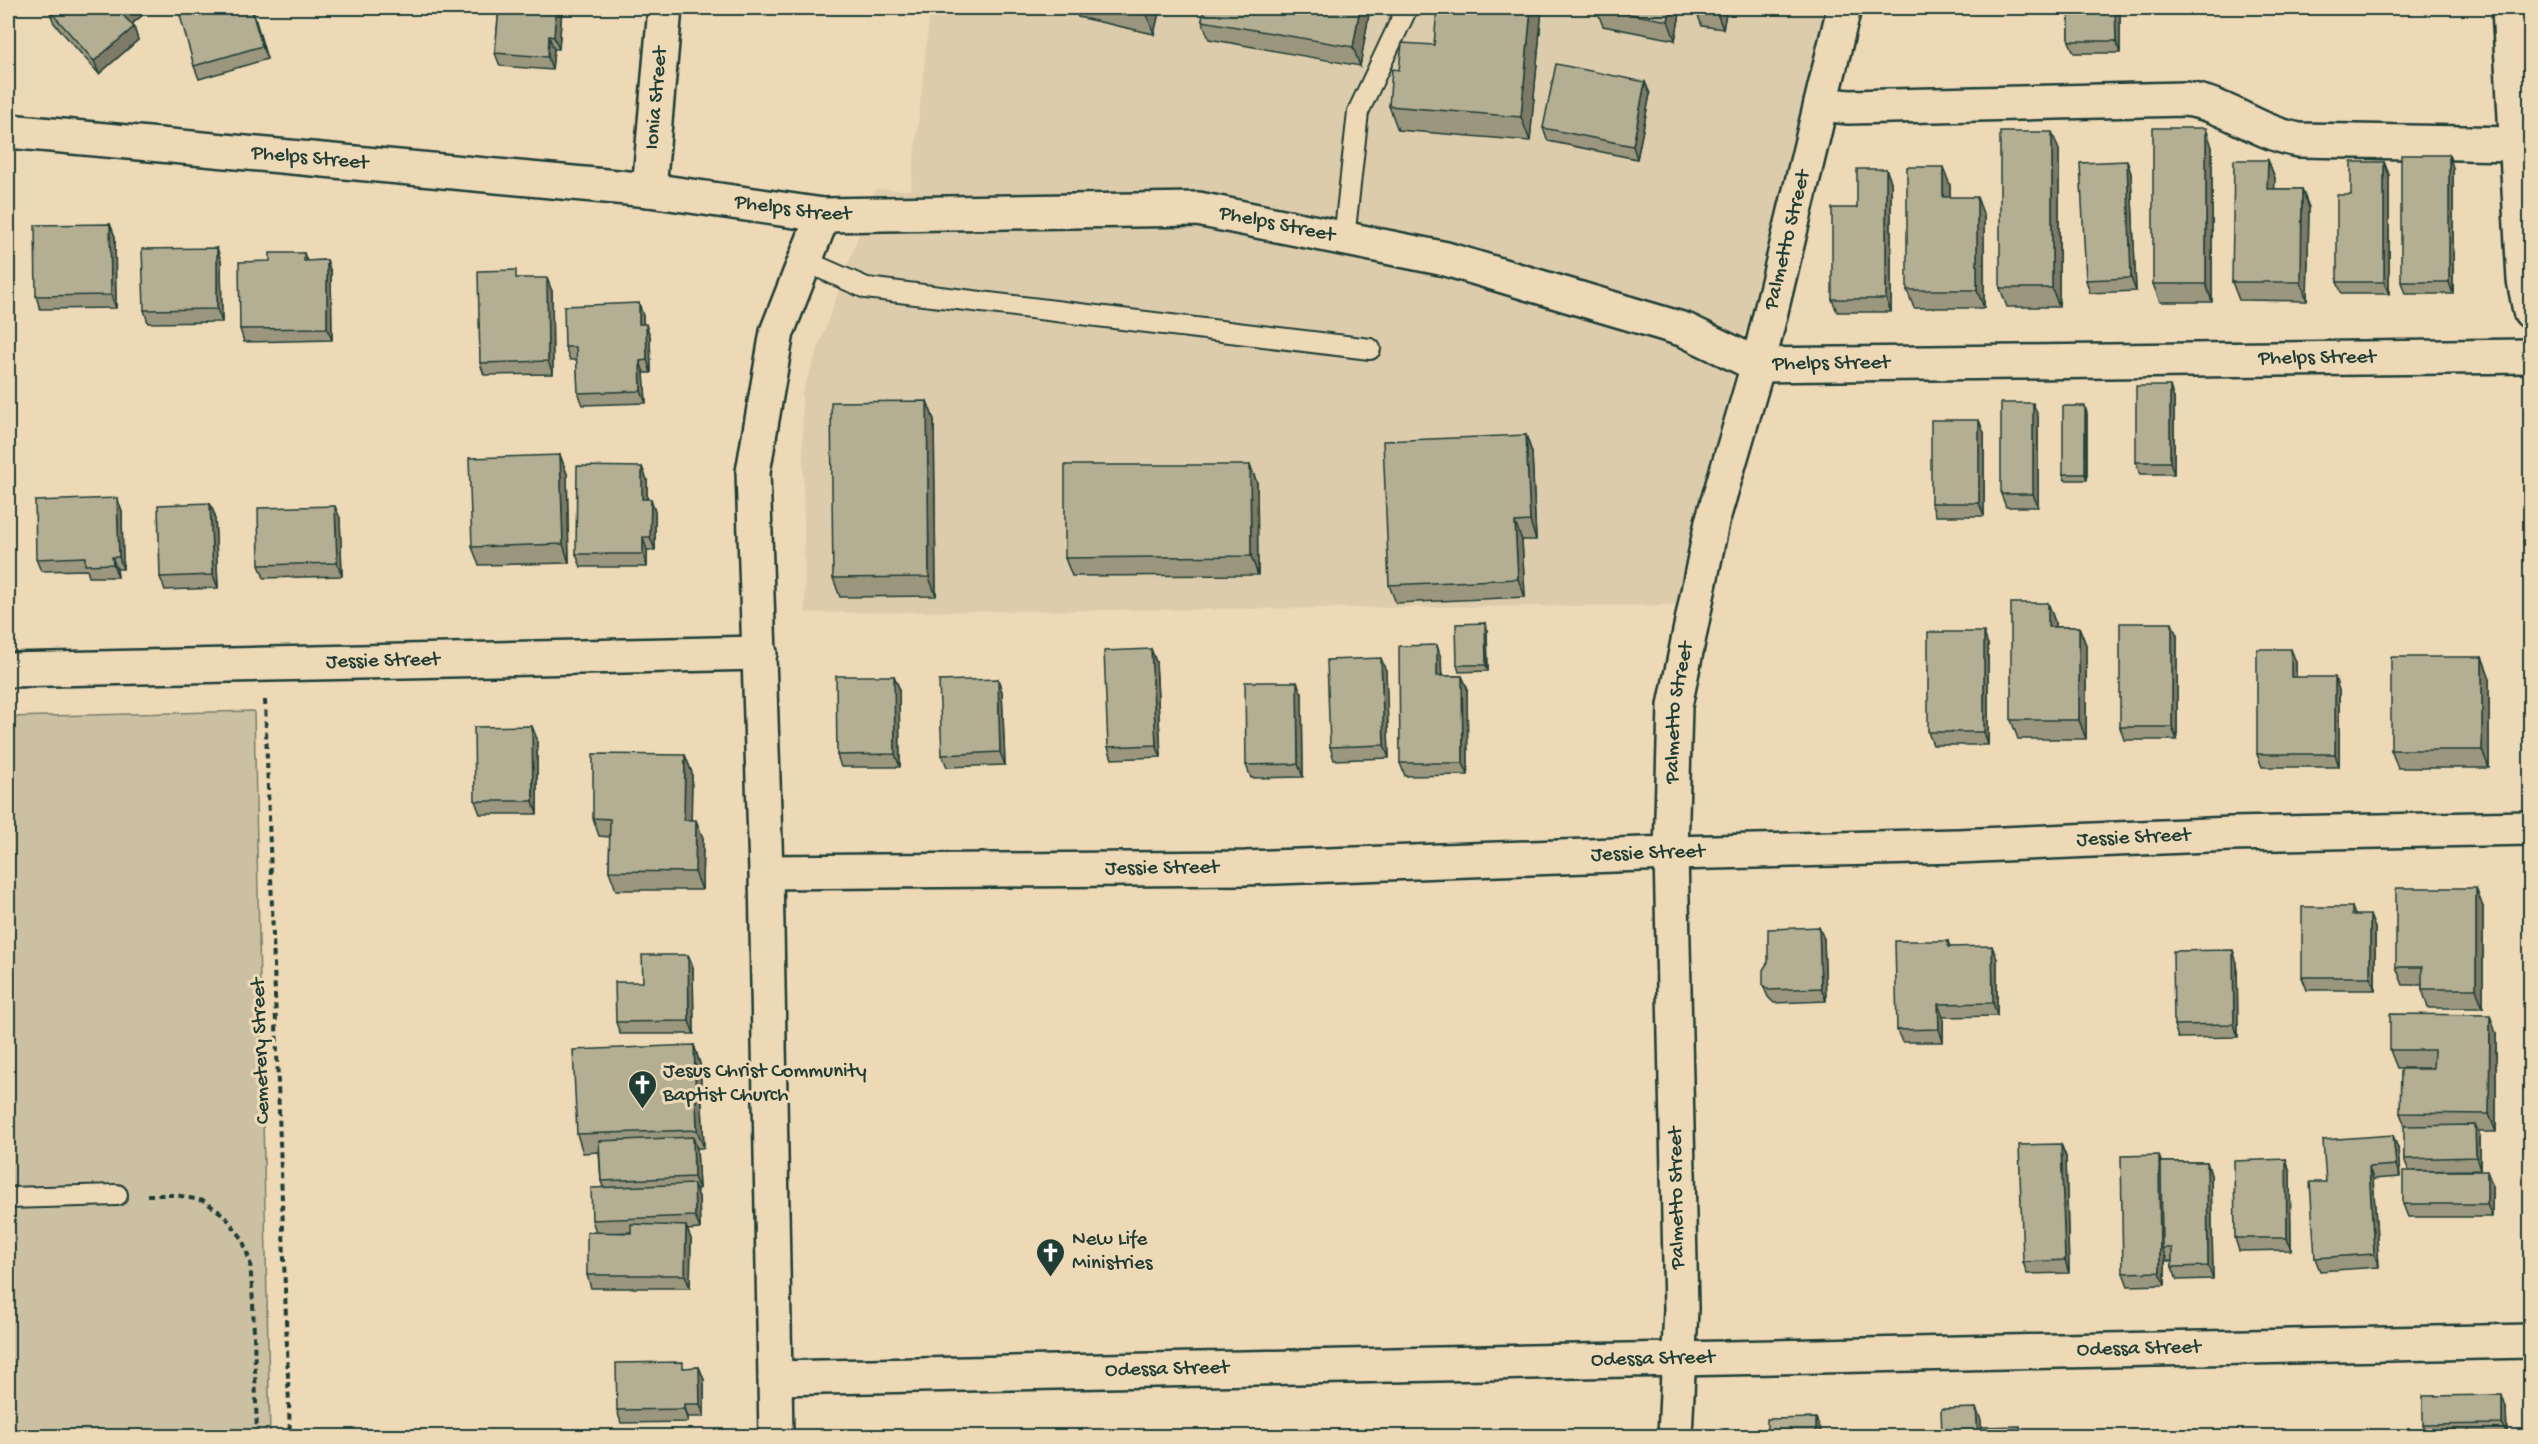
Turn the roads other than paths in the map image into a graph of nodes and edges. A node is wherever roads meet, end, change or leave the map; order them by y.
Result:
1 (665, 8) edge
2 (1407, 8) edge
3 (1844, 8) edge
4 (2510, 8) edge
5 (1821, 104) junction
6 (8, 131) edge
7 (2517, 144) junction
8 (649, 190) junction
9 (823, 215) junction
10 (1344, 239) junction
11 (805, 261) junction
12 (2530, 311) edge
13 (1371, 349) dead end
14 (2530, 356) edge
15 (1758, 365) junction
16 (760, 653) junction
17 (8, 670) edge
18 (2530, 828) edge
19 (1671, 853) junction
20 (766, 872) junction
21 (117, 1195) road end
22 (8, 1198) edge
23 (2530, 1341) edge
24 (1677, 1357) junction
25 (775, 1378) junction
26 (776, 1437) edge
27 (1675, 1437) edge

1 - 8 street, Ionia Street
2 - 10 lane
3 - 5 street, Palmetto Street
4 - 7 street
5 - 7 street
5 - 15 street, Palmetto Street
6 - 8 street, Phelps Street
7 - 12 street
8 - 9 street, Phelps Street
9 - 10 street, Phelps Street
9 - 11 street
10 - 15 street, Phelps Street
11 - 13 lane
11 - 16 street
14 - 15 street, Phelps Street
15 - 19 street, Palmetto Street
16 - 17 street, Jessie Street
16 - 20 street
18 - 19 street, Jessie Street
19 - 20 street, Jessie Street
19 - 24 street, Palmetto Street
20 - 25 street
21 - 22 lane
23 - 24 street, Odessa Street
24 - 25 street, Odessa Street
24 - 27 street, Palmetto Street
25 - 26 street

